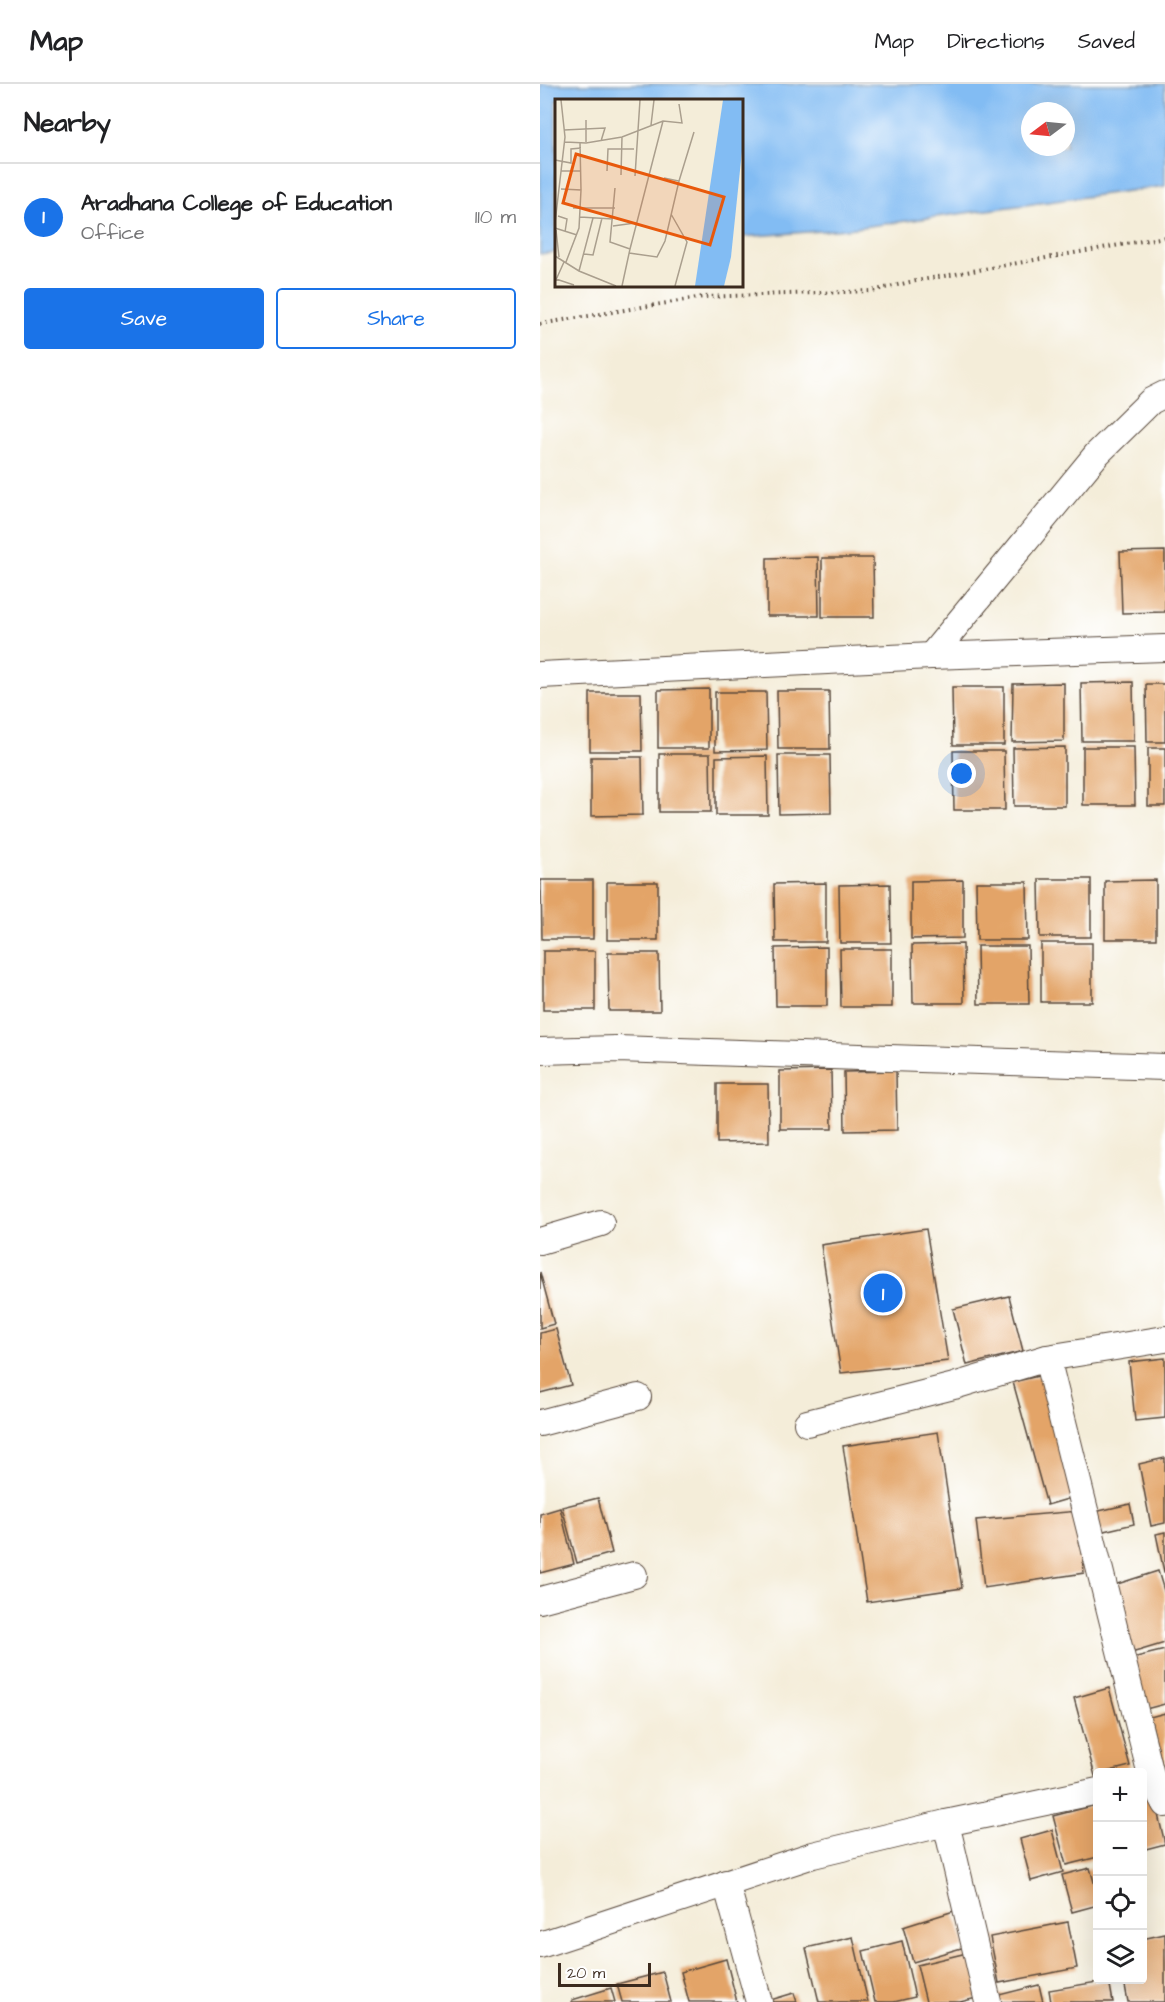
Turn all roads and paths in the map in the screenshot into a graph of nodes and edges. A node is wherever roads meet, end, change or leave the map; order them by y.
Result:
1 (1165, 237) edge
2 (540, 324) edge
3 (1165, 394) edge
4 (1165, 648) edge
5 (931, 656) junction
6 (540, 675) edge
7 (540, 1051) edge
8 (1163, 1071) edge
9 (601, 1223) dead end
10 (540, 1241) edge
11 (1165, 1339) edge
12 (1047, 1358) junction
13 (638, 1397) dead end
14 (540, 1423) edge
15 (807, 1423) dead end
16 (634, 1575) dead end
17 (540, 1600) edge
18 (1153, 1778) edge
19 (1093, 1792) edge
20 (1165, 1804) edge
21 (946, 1824) junction
22 (726, 1883) junction
23 (540, 1945) edge
24 (759, 2002) edge
25 (988, 2002) edge

1 - 2 path
3 - 5 street
4 - 5 street
5 - 6 street
7 - 8 street
9 - 10 street
11 - 12 street
12 - 15 street
12 - 18 street
13 - 14 street
16 - 17 street
18 - 20 street
19 - 21 street
21 - 22 street
21 - 25 street
22 - 23 street
22 - 24 street

